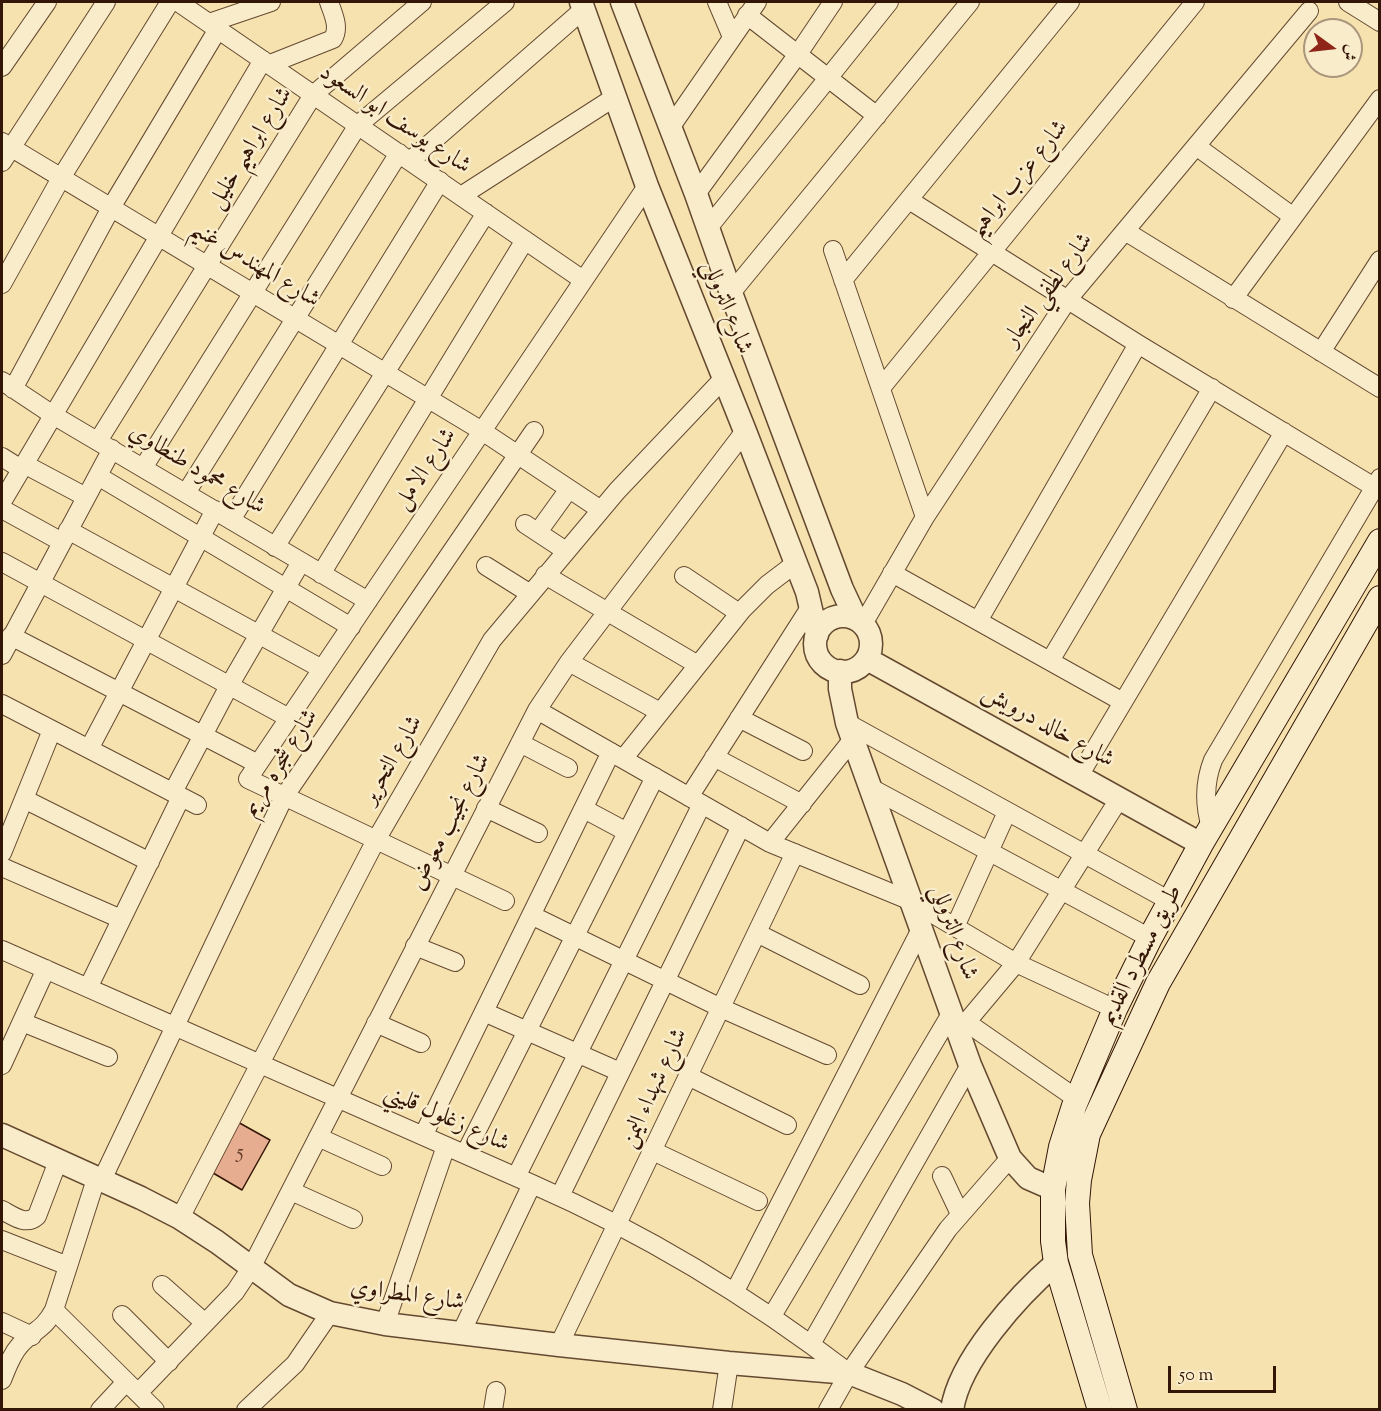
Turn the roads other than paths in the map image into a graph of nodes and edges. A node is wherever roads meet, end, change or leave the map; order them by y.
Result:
1 (47, 2) edge
2 (106, 2) edge
3 (170, 2) edge
4 (178, 2) edge
5 (271, 2) edge
6 (329, 2) edge
7 (422, 2) edge
8 (505, 2) edge
9 (622, 2) edge
10 (717, 2) edge
11 (833, 2) edge
12 (889, 2) edge
13 (970, 2) edge
14 (1070, 2) edge
15 (1195, 2) edge
16 (1355, 3) edge
17 (582, 5) edge
18 (752, 8) edge
19 (1310, 11) dead end
20 (1380, 22) edge
21 (213, 26) junction
22 (732, 37) junction
23 (798, 54) junction
24 (266, 62) junction
25 (2, 67) edge
26 (828, 78) junction
27 (314, 94) junction
28 (615, 97) junction
29 (1380, 99) edge
30 (877, 116) junction
31 (358, 125) junction
32 (670, 128) junction
33 (1196, 146) junction
34 (4, 150) edge
35 (404, 157) junction
36 (61, 178) junction
37 (440, 182) junction
38 (646, 186) junction
39 (696, 194) junction
40 (461, 196) junction
41 (909, 200) junction
42 (111, 206) junction
43 (486, 213) junction
44 (1292, 216) junction
45 (708, 228) junction
46 (1125, 231) junction
47 (159, 237) junction
48 (525, 240) junction
49 (833, 250) dead end
50 (992, 253) junction
51 (1380, 260) edge
52 (207, 266) junction
53 (583, 280) junction
54 (843, 280) junction
55 (2, 284) edge
56 (253, 293) junction
57 (731, 294) junction
58 (1068, 299) junction
59 (1233, 299) junction
60 (295, 319) junction
61 (1138, 344) junction
62 (339, 345) junction
63 (1321, 352) junction
64 (385, 373) junction
65 (724, 378) junction
66 (7, 385) edge
67 (881, 388) junction
68 (1212, 388) junction
69 (1380, 388) edge
70 (428, 399) junction
71 (54, 415) junction
72 (534, 430) dead end
73 (745, 430) junction
74 (482, 431) junction
75 (1284, 432) junction
76 (105, 445) junction
77 (518, 455) junction
78 (2, 457) edge
79 (23, 467) junction
80 (143, 468) junction
81 (98, 476) junction
82 (1377, 482) edge
83 (569, 489) junction
84 (186, 493) junction
85 (86, 497) junction
86 (2, 502) edge
87 (2, 509) edge
88 (215, 510) junction
89 (601, 510) junction
90 (925, 517) junction
91 (231, 520) junction
92 (65, 536) junction
93 (201, 537) junction
94 (1380, 541) edge
95 (276, 546) junction
96 (566, 551) junction
97 (2, 562) edge
98 (301, 562) junction
99 (796, 563) junction
100 (486, 566) dead end
101 (892, 573) junction
102 (321, 574) junction
103 (545, 575) junction
104 (684, 576) dead end
105 (40, 583) junction
106 (174, 588) junction
107 (286, 588) junction
108 (530, 593) junction
109 (1380, 598) edge
110 (368, 601) junction
111 (811, 606) junction
112 (608, 610) junction
113 (739, 613) junction
114 (859, 621) junction
115 (978, 621) junction
116 (351, 627) junction
117 (258, 634) junction
118 (817, 635) junction
119 (12, 636) junction
120 (146, 640) junction
121 (2, 655) edge
122 (867, 659) junction
123 (1050, 661) junction
124 (569, 662) junction
125 (698, 665) junction
126 (322, 669) junction
127 (840, 672) junction
128 (229, 686) junction
129 (119, 692) junction
130 (1124, 702) junction
131 (2, 704) edge
132 (537, 710) junction
133 (660, 712) junction
134 (289, 718) junction
135 (739, 718) junction
136 (52, 730) junction
137 (850, 731) junction
138 (202, 735) junction
139 (520, 743) junction
140 (88, 749) junction
141 (803, 751) dead end
142 (617, 756) junction
143 (714, 757) junction
144 (258, 764) junction
145 (568, 768) dead end
146 (1078, 776) junction
147 (655, 777) junction
148 (871, 788) junction
149 (284, 797) junction
150 (184, 798) junction
151 (24, 799) junction
152 (1119, 799) junction
153 (696, 800) junction
154 (802, 804) junction
155 (486, 808) junction
156 (584, 809) junction
157 (1007, 812) junction
158 (741, 826) junction
159 (627, 832) junction
160 (538, 833) dead end
161 (1206, 836) junction
162 (376, 840) junction
163 (770, 843) junction
164 (988, 852) junction
165 (2, 853) edge
166 (795, 853) junction
167 (1085, 855) junction
168 (150, 862) junction
169 (2, 867) edge
170 (451, 876) junction
171 (1063, 890) junction
172 (505, 901) dead end
173 (911, 901) junction
174 (1170, 901) junction
175 (531, 915) junction
176 (122, 919) junction
177 (955, 927) junction
178 (921, 929) junction
179 (757, 933) junction
180 (575, 936) junction
181 (1150, 938) junction
182 (415, 946) junction
183 (2, 950) edge
184 (624, 960) junction
185 (455, 962) dead end
186 (1016, 963) junction
187 (46, 969) junction
188 (665, 981) junction
189 (860, 985) dead end
190 (88, 988) junction
191 (721, 1008) junction
192 (1115, 1010) junction
193 (484, 1012) junction
194 (22, 1022) junction
195 (959, 1022) junction
196 (375, 1023) junction
197 (176, 1027) junction
198 (527, 1031) junction
199 (421, 1043) dead end
200 (577, 1053) junction
201 (827, 1055) dead end
202 (108, 1057) dead end
203 (261, 1064) junction
204 (2, 1065) edge
205 (970, 1065) junction
206 (620, 1072) junction
207 (688, 1076) junction
208 (338, 1098) junction
209 (1077, 1099) junction
210 (787, 1125) dead end
211 (2, 1135) edge
212 (423, 1136) junction
213 (318, 1137) junction
214 (446, 1146) junction
215 (653, 1151) junction
216 (465, 1154) junction
217 (1010, 1158) junction
218 (58, 1161) junction
219 (382, 1166) dead end
220 (942, 1176) dead end
221 (98, 1180) junction
222 (524, 1180) junction
223 (1053, 1189) junction
224 (291, 1191) junction
225 (560, 1196) junction
226 (758, 1201) dead end
227 (2, 1210) edge
228 (960, 1214) junction
229 (180, 1218) junction
230 (354, 1219) dead end
231 (618, 1224) junction
232 (2, 1240) edge
233 (1056, 1263) junction
234 (68, 1266) junction
235 (251, 1268) junction
236 (162, 1285) dead end
237 (735, 1292) junction
238 (54, 1310) junction
239 (330, 1313) junction
240 (122, 1315) dead end
241 (772, 1316) junction
242 (2, 1322) edge
243 (205, 1323) junction
244 (385, 1324) junction
245 (461, 1333) junction
246 (32, 1336) junction
247 (811, 1344) junction
248 (559, 1345) junction
249 (169, 1362) junction
250 (729, 1363) junction
251 (849, 1373) junction
252 (2, 1380) edge
253 (132, 1387) junction
254 (496, 1391) dead end
255 (837, 1406) edge
256 (100, 1410) edge
257 (155, 1410) edge
258 (246, 1410) edge
259 (493, 1410) edge
260 (722, 1410) edge
261 (933, 1410) edge
262 (952, 1410) edge
263 (1100, 1410) edge
264 (1125, 1410) edge

1 - 25 street
2 - 34 street
3 - 36 street
4 - 21 street, شارع يوسف ابو السعود
5 - 21 street
6 - 24 street
7 - 27 street, شارع ابراهيم خليل
8 - 31 street
9 - 32 street, شارع التروللي
10 - 22 street
11 - 23 street
12 - 26 street
13 - 30 street
14 - 41 street
15 - 50 street, شارع عزب ابراهيم
16 - 20 street
17 - 28 street, شارع التروللي
17 - 35 street
18 - 22 street
18 - 23 street
19 - 33 street, شارع لطفي النجار
21 - 24 street, شارع يوسف ابو السعود
21 - 42 street
22 - 32 street
23 - 26 street
23 - 39 street
24 - 27 street, شارع يوسف ابو السعود
24 - 47 street
26 - 30 street
26 - 45 street
27 - 31 street, شارع يوسف ابو السعود
27 - 52 street, شارع ابراهيم خليل
28 - 38 street, شارع التروللي
28 - 40 street
29 - 44 street
30 - 57 street
31 - 35 street, شارع يوسف ابو السعود
31 - 56 street
32 - 39 street, شارع التروللي
33 - 44 street
33 - 46 street, شارع لطفي النجار
34 - 36 street, شارع المهندس غنيم
35 - 37 street, شارع يوسف ابو السعود
35 - 60 street
36 - 42 street, شارع المهندس غنيم
36 - 55 street
37 - 40 street, شارع يوسف ابو السعود
37 - 62 street
38 - 53 street, شارع الامل
38 - 65 street, شارع التروللي
39 - 45 street, شارع التروللي
40 - 43 street, شارع يوسف ابو السعود
41 - 50 street
41 - 54 street
42 - 47 street, شارع المهندس غنيم
42 - 66 street
43 - 48 street, شارع يوسف ابو السعود
43 - 64 street
44 - 59 street
45 - 57 street, شارع التروللي
46 - 58 street, شارع لطفي النجار
46 - 59 street
47 - 52 street, شارع المهندس غنيم
47 - 71 street
48 - 53 street, شارع يوسف ابو السعود
48 - 70 street
49 - 54 street
50 - 58 street
50 - 67 street, شارع عزب ابراهيم
51 - 63 street
52 - 56 street, شارع المهندس غنيم
52 - 76 street, شارع ابراهيم خليل
53 - 74 street, شارع الامل
54 - 67 street
56 - 60 street, شارع المهندس غنيم
56 - 80 street
57 - 114 street, شارع التروللي
58 - 61 street
58 - 90 street, شارع لطفي النجار
59 - 63 street
60 - 62 street, شارع المهندس غنيم
60 - 84 street
61 - 68 street
61 - 115 street
62 - 64 street, شارع المهندس غنيم
62 - 91 street
63 - 69 street
64 - 70 street, شارع المهندس غنيم
64 - 95 street
65 - 73 street, شارع التروللي
65 - 89 street, شارع التحرير
66 - 71 street, شارع محمود طنطاوي
67 - 90 street
68 - 75 street
68 - 123 street
70 - 74 street, شارع المهندس غنيم
70 - 102 street
71 - 76 street, شارع محمود طنطاوي
71 - 79 street
72 - 77 street, شارع شجره مريم
73 - 99 street, شارع التروللي
73 - 112 street, شارع نجيب معوض
74 - 77 street, شارع المهندس غنيم
74 - 110 street, شارع الامل
75 - 82 street
75 - 130 street
76 - 80 street, شارع محمود طنطاوي
76 - 81 street, شارع ابراهيم خليل
77 - 83 street, شارع المهندس غنيم
77 - 149 street, شارع شجره مريم
78 - 79 street
79 - 85 street
79 - 86 street
80 - 84 street, شارع محمود طنطاوي
81 - 85 street, شارع ابراهيم خليل
81 - 93 street
82 - 161 street
83 - 89 street, شارع المهندس غنيم
83 - 96 street
84 - 88 street, شارع محمود طنطاوي
85 - 92 street, شارع ابراهيم خليل
87 - 92 street
88 - 91 street, شارع محمود طنطاوي
88 - 93 street
89 - 96 street, شارع التحرير
90 - 101 street, شارع لطفي النجار
91 - 95 street, شارع محمود طنطاوي
92 - 105 street, شارع ابراهيم خليل
92 - 106 street
93 - 106 street
93 - 107 street
94 - 161 main road, طريق مسطرد القديم
95 - 98 street, شارع محمود طنطاوي
96 - 103 street, شارع التحرير
97 - 105 street
98 - 102 street, شارع محمود طنطاوي
98 - 107 street
99 - 111 street, شارع التروللي
99 - 113 street
100 - 108 street
101 - 114 street, شارع لطفي النجار
101 - 115 street
102 - 110 street, شارع محمود طنطاوي
103 - 108 street, شارع التحرير
103 - 112 street
104 - 113 street
105 - 119 street, شارع ابراهيم خليل
105 - 120 street
106 - 117 street
106 - 120 street
107 - 116 street
107 - 117 street
108 - 162 street, شارع التحرير
109 - 264 main road, طريق مسطرد القديم
110 - 116 street, شارع الامل
111 - 118 street, شارع التروللي
111 - 135 street
112 - 124 street, شارع نجيب معوض
112 - 125 street
113 - 125 street
114 - 118 street
114 - 122 street
115 - 123 street
116 - 126 street, شارع الامل
117 - 126 street
117 - 128 street
118 - 127 street
119 - 121 street, شارع ابراهيم خليل
119 - 129 street
120 - 128 street
120 - 129 street
122 - 127 street
122 - 146 street, شارع خالد درويش
123 - 130 street
124 - 132 street, شارع نجيب معوض
124 - 133 street
125 - 133 street
126 - 134 street, شارع الامل
127 - 137 street, شارع التروللي
128 - 134 street
128 - 138 street
129 - 138 street
129 - 140 street
130 - 146 street
131 - 136 street
132 - 139 street, شارع نجيب معوض
132 - 142 street
133 - 142 street
134 - 144 street, شارع الامل
135 - 141 street
135 - 143 street
136 - 140 street
136 - 151 street
137 - 148 street, شارع التروللي
137 - 154 street
137 - 157 street
138 - 144 street
138 - 150 street
139 - 145 street
139 - 155 street, شارع نجيب معوض
140 - 150 street
142 - 147 street
142 - 156 street
143 - 153 street
143 - 154 street
144 - 149 street, شارع الامل
146 - 152 street, شارع خالد درويش
147 - 153 street
147 - 159 street
148 - 164 street
148 - 173 street, شارع التروللي
149 - 162 street
149 - 197 street, شارع شجره مريم
150 - 168 street
151 - 165 street
151 - 168 street
152 - 161 street, شارع خالد درويش
152 - 167 street
153 - 158 street
153 - 184 street
154 - 163 street
155 - 160 street
155 - 170 street, شارع نجيب معوض
156 - 159 street
156 - 175 street
157 - 164 street
157 - 167 street
158 - 163 street
158 - 188 street
159 - 180 street
161 - 174 main road, طريق مسطرد القديم
162 - 170 street
162 - 203 street, شارع التحرير
163 - 166 street
164 - 171 street
164 - 177 street
166 - 173 street
166 - 179 street, شارع شهداء اليمن
167 - 171 street
167 - 174 street
168 - 176 street
169 - 176 street
170 - 172 street
170 - 182 street, شارع نجيب معوض
171 - 181 street
171 - 186 street
173 - 177 street
173 - 178 street, شارع التروللي
174 - 181 main road, طريق مسطرد القديم
175 - 180 street
175 - 193 street
176 - 190 street
177 - 186 street
178 - 195 street, شارع التروللي
178 - 237 street
179 - 189 street
179 - 191 street, شارع شهداء اليمن
180 - 184 street
180 - 198 street
181 - 192 main road, طريق مسطرد القديم
182 - 185 street
182 - 196 street, شارع نجيب معوض
183 - 187 street, شارع زغلول قليني
184 - 188 street
184 - 200 street
186 - 192 street
186 - 195 street
187 - 190 street, شارع زغلول قليني
187 - 194 street
188 - 191 street
188 - 206 street
190 - 197 street, شارع زغلول قليني
191 - 201 street
191 - 207 street, شارع شهداء اليمن
192 - 209 main road, طريق مسطرد القديم
193 - 198 street
193 - 212 street
194 - 202 street
194 - 204 street
195 - 205 street, شارع التروللي
195 - 209 street
195 - 241 street
196 - 199 street
196 - 208 street, شارع نجيب معوض
197 - 203 street, شارع زغلول قليني
197 - 221 street, شارع شجره مريم
198 - 200 street
198 - 216 street
200 - 206 street
200 - 222 street
203 - 208 street, شارع زغلول قليني
203 - 229 street, شارع التحرير
205 - 217 street, شارع التروللي
205 - 247 street
206 - 225 street
207 - 210 street
207 - 215 street, شارع شهداء اليمن
208 - 212 street, شارع زغلول قليني
208 - 213 street, شارع نجيب معوض
209 - 223 main road, طريق مسطرد القديم
211 - 218 street, شارع المطراوي
212 - 214 street, شارع زغلول قليني
213 - 219 street
213 - 224 street, شارع نجيب معوض
214 - 216 street, شارع زغلول قليني
214 - 244 street
215 - 226 street
215 - 231 street, شارع شهداء اليمن
216 - 222 street, شارع زغلول قليني
217 - 223 street, شارع التروللي
217 - 228 street
218 - 221 street, شارع المطراوي
218 - 227 street
220 - 228 street
221 - 229 street, شارع المطراوي
221 - 234 street, شارع شجره مريم
222 - 225 street, شارع زغلول قليني
222 - 245 street
223 - 233 main road, طريق مسطرد القديم
224 - 230 street
224 - 235 street, شارع نجيب معوض
225 - 231 street, شارع زغلول قليني
228 - 251 street
229 - 235 street, شارع المطراوي
231 - 237 street, شارع زغلول قليني
231 - 248 street, شارع شهداء اليمن
232 - 234 street
233 - 262 street
233 - 263 main road, طريق مسطرد القديم
234 - 238 street, شارع شجره مريم
235 - 239 street, شارع المطراوي
235 - 243 street, شارع نجيب معوض
236 - 243 street
237 - 241 street, شارع زغلول قليني
238 - 246 street, شارع شجره مريم
238 - 253 street
239 - 244 street, شارع المطراوي
239 - 258 street
240 - 249 street
241 - 247 street, شارع زغلول قليني
242 - 246 street
243 - 249 street, شارع نجيب معوض
244 - 245 street, شارع المطراوي
245 - 248 street, شارع المطراوي
246 - 252 street, شارع شجره مريم
247 - 251 street, شارع زغلول قليني
248 - 250 street, شارع المطراوي
249 - 253 street, شارع نجيب معوض
250 - 251 street, شارع المطراوي
250 - 260 street
251 - 255 street
251 - 261 street, شارع المطراوي
253 - 256 street, شارع نجيب معوض
253 - 257 street
254 - 259 street

